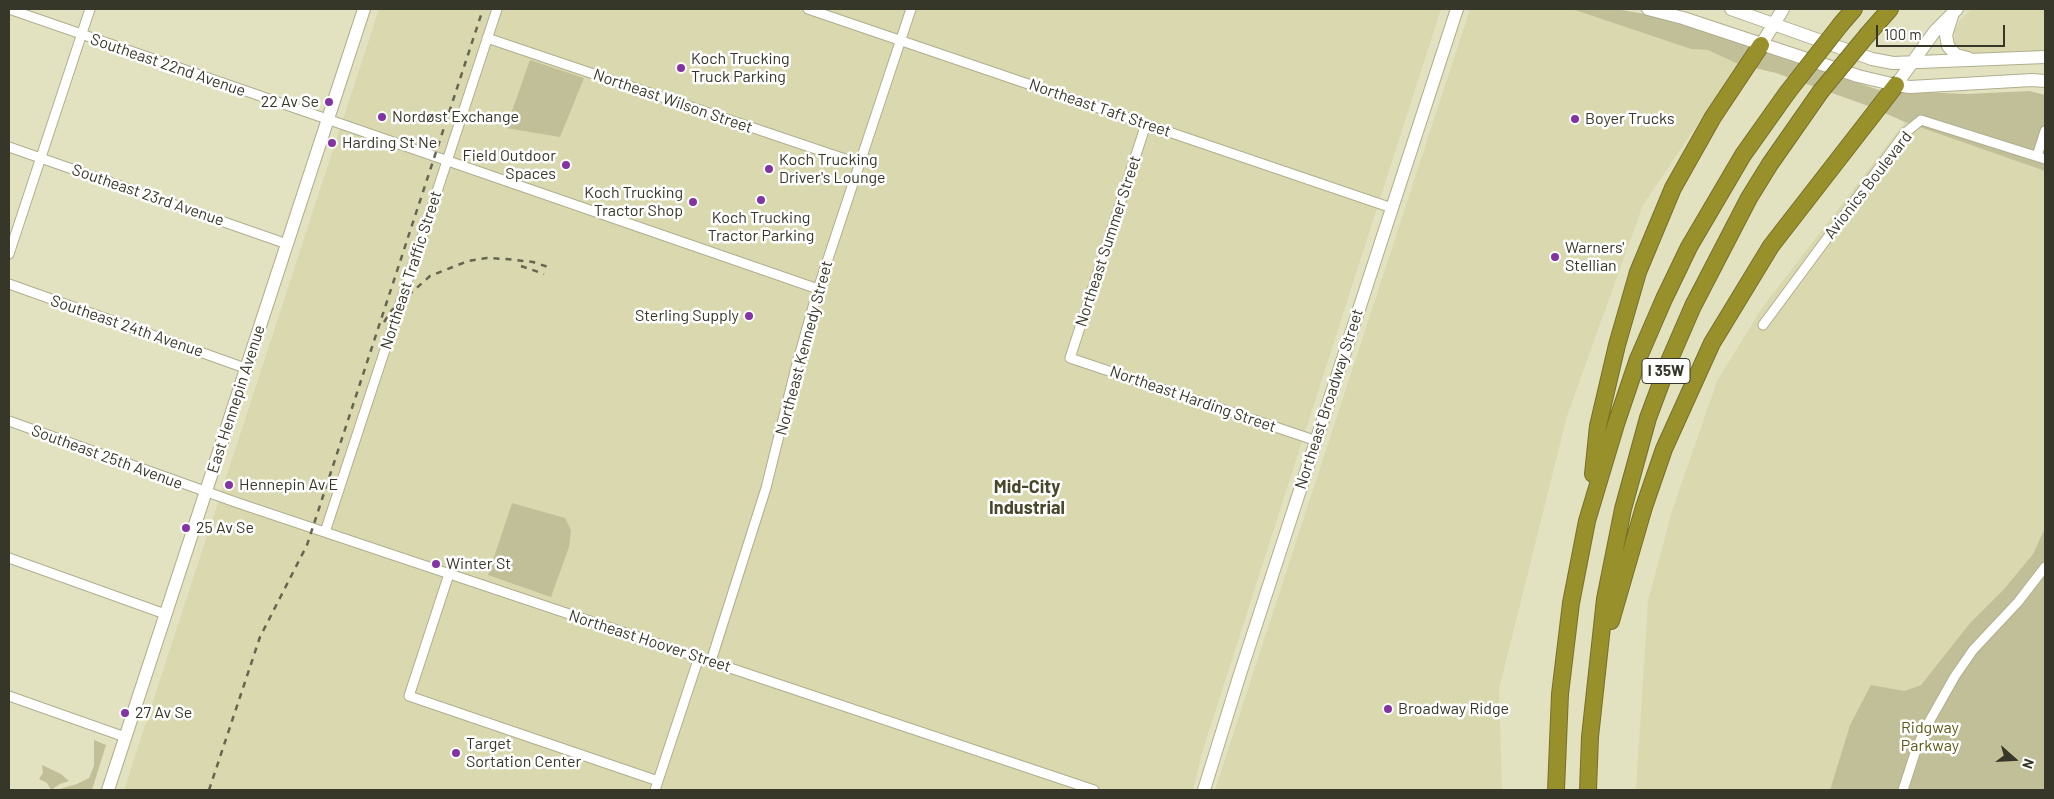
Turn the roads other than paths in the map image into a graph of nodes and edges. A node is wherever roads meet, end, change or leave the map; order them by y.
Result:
1 (9, 9) edge
2 (90, 9) edge
3 (364, 9) edge
4 (496, 9) edge
5 (808, 9) edge
6 (911, 9) edge
7 (1457, 9) edge
8 (1648, 9) edge
9 (1731, 9) edge
10 (1783, 9) edge
11 (1854, 9) edge
12 (1890, 9) edge
13 (1956, 10) edge
14 (1774, 23) junction
15 (82, 35) junction
16 (487, 38) junction
17 (901, 40) junction
18 (1761, 45) junction
19 (2045, 58) edge
20 (1972, 60) junction
21 (1912, 63) junction
22 (2045, 81) edge
23 (1896, 85) junction
24 (328, 120) junction
25 (1146, 124) junction
26 (2045, 131) edge
27 (9, 147) edge
28 (42, 158) junction
29 (2041, 158) edge
30 (446, 162) junction
31 (860, 164) junction
32 (1392, 208) junction
33 (287, 244) junction
34 (9, 254) edge
35 (9, 284) edge
36 (818, 289) junction
37 (1763, 325) dead end
38 (1070, 358) joint
39 (245, 368) junction
40 (9, 421) edge
41 (1317, 441) junction
42 (206, 492) junction
43 (1587, 521) junction
44 (324, 532) junction
45 (9, 558) edge
46 (2045, 567) edge
47 (449, 574) junction
48 (165, 614) junction
49 (699, 657) junction
50 (711, 661) junction
51 (1595, 684) junction
52 (9, 696) edge
53 (125, 737) junction
54 (657, 786) edge
55 (108, 790) edge
56 (1094, 790) edge
57 (1204, 790) edge
58 (1556, 790) edge
59 (1588, 790) edge
60 (1904, 790) edge

1 - 15 street, Southeast 22nd Avenue
2 - 15 street
3 - 24 main road, East Hennepin Avenue
4 - 16 street, Northeast Traffic Street
5 - 17 street, Northeast Taft Street
6 - 17 street, Northeast Kennedy Street
7 - 32 main road, Northeast Broadway Street
8 - 18 main road
9 - 14 main road
10 - 14 main road
11 - 43 highway, I 35W, bridge
12 - 51 highway, I 35W, bridge
13 - 20 main road
13 - 21 main road
14 - 18 main road
14 - 21 main road
15 - 24 street, Southeast 22nd Avenue
15 - 28 street
16 - 30 street, Northeast Traffic Street
16 - 31 street, Northeast Wilson Street
17 - 25 street, Northeast Taft Street
17 - 31 street, Northeast Kennedy Street
18 - 23 main road
18 - 43 highway
19 - 20 main road
20 - 21 main road
21 - 23 main road
22 - 23 main road
23 - 51 highway
24 - 30 street
24 - 33 main road, East Hennepin Avenue
25 - 32 street, Northeast Taft Street
25 - 38 street, Northeast Summer Street
26 - 29 street, Avionics Boulevard
27 - 28 street, Southeast 23rd Avenue
28 - 33 street, Southeast 23rd Avenue
28 - 34 street
29 - 37 street, Avionics Boulevard
30 - 36 street
30 - 44 street, Northeast Traffic Street
31 - 36 street, Northeast Kennedy Street
32 - 41 main road, Northeast Broadway Street
33 - 39 main road, East Hennepin Avenue
35 - 39 street, Southeast 24th Avenue
36 - 50 street, Northeast Kennedy Street
38 - 41 street, Northeast Harding Street
39 - 42 main road, East Hennepin Avenue
40 - 42 street, Southeast 25th Avenue
41 - 57 main road, Northeast Broadway Street
42 - 44 street, Northeast Hoover Street
42 - 48 main road, East Hennepin Avenue
43 - 58 highway, I 35W
44 - 47 street, Northeast Hoover Street
45 - 48 street
46 - 60 street
47 - 49 street, Northeast Hoover Street
47 - 54 street
48 - 53 main road, East Hennepin Avenue
49 - 50 street, Northeast Hoover Street
49 - 54 street
50 - 56 street, Northeast Hoover Street
51 - 59 highway, I 35W
52 - 53 street
53 - 55 main road, East Hennepin Avenue

